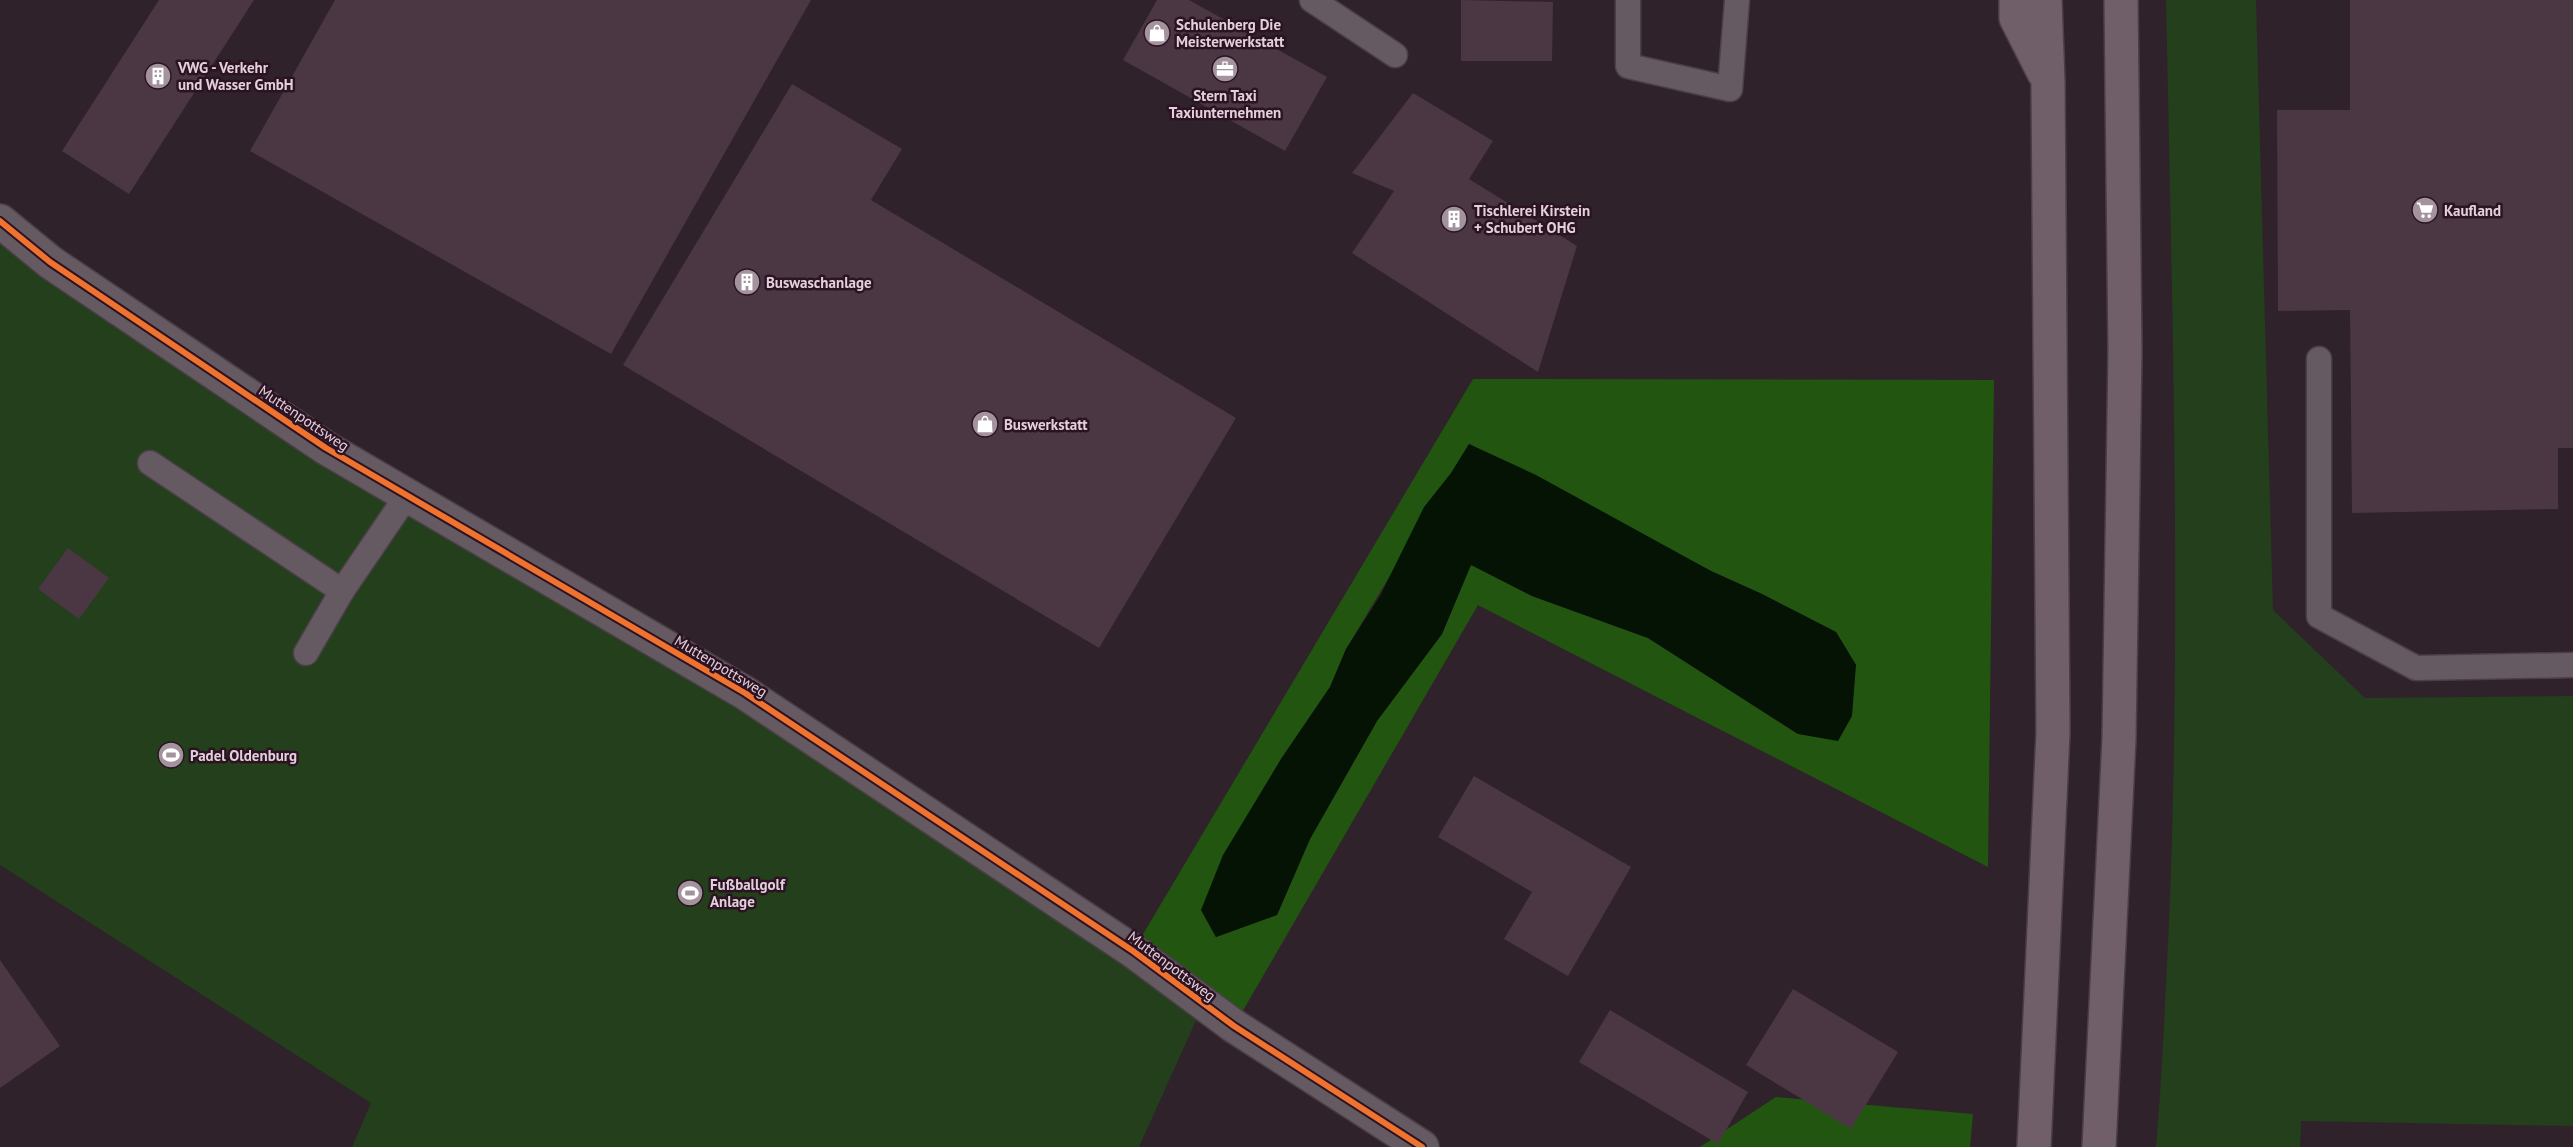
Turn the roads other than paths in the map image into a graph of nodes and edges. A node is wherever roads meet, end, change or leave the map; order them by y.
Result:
1 (1312, 0) edge
2 (1628, 0) edge
3 (1737, 0) edge
4 (2016, 0) edge
5 (2045, 0) edge
6 (2121, 0) edge
7 (1395, 55) dead end
8 (2048, 82) junction
9 (0, 221) edge
10 (2319, 359) dead end
11 (150, 463) dead end
12 (406, 497) junction
13 (342, 591) junction
14 (306, 653) dead end
15 (2573, 665) edge
16 (1422, 1147) edge
17 (2034, 1147) edge
18 (2099, 1147) edge

1 - 7 lane
2 - 3 lane
4 - 8 highway
5 - 8 highway
6 - 18 highway
8 - 17 highway
9 - 12 street, Muttenpottsweg
10 - 15 lane
11 - 13 lane
12 - 13 lane
12 - 16 street, Muttenpottsweg
13 - 14 lane

